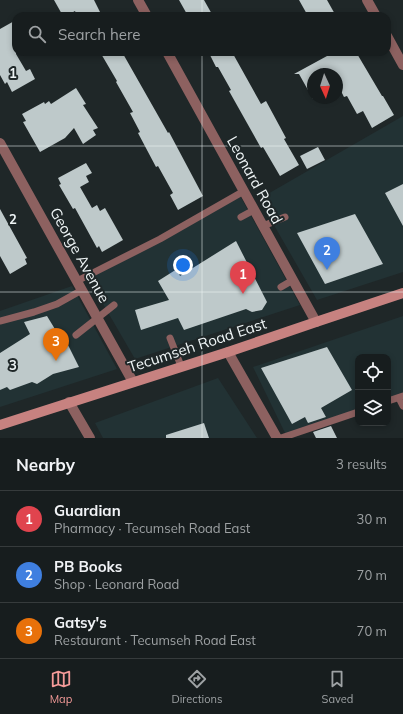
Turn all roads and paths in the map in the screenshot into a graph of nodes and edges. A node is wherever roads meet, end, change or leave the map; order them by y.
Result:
1 (138, 0) edge
2 (367, 0) edge
3 (145, 12) edge
4 (374, 12) edge
5 (391, 43) edge
6 (169, 56) edge
7 (403, 65) edge
8 (0, 143) edge
9 (244, 191) junction
10 (254, 210) junction
11 (241, 217) dead end
12 (285, 217) dead end
13 (263, 226) junction
14 (293, 280) junction
15 (79, 285) junction
16 (281, 287) dead end
17 (403, 293) edge
18 (114, 305) dead end
19 (98, 318) junction
20 (0, 321) edge
21 (316, 322) junction
22 (76, 334) dead end
23 (170, 338) dead end
24 (228, 352) junction
25 (181, 366) junction
26 (133, 382) junction
27 (401, 397) edge
28 (391, 400) edge
29 (70, 402) junction
30 (403, 406) edge
31 (355, 413) edge
32 (0, 424) edge
33 (90, 438) edge
34 (277, 438) edge
35 (281, 438) edge

1 - 3 street
2 - 4 street
5 - 7 street
6 - 9 street, Leonard Road
8 - 15 street, George Avenue
9 - 10 street, Leonard Road
9 - 15 lane
10 - 11 lane
10 - 13 street, Leonard Road
12 - 13 lane
13 - 14 street, Leonard Road
14 - 16 lane
14 - 21 street, Leonard Road
15 - 19 street, George Avenue
15 - 20 lane
17 - 21 main road, Tecumseh Road East
18 - 19 lane
19 - 22 lane
19 - 26 street, George Avenue
21 - 24 main road, Tecumseh Road East
23 - 25 lane
24 - 25 main road, Tecumseh Road East
24 - 34 street
25 - 26 main road, Tecumseh Road East
26 - 29 main road, Tecumseh Road East
27 - 28 lane
27 - 30 lane
29 - 32 main road, Tecumseh Road East
29 - 33 street
31 - 35 lane

